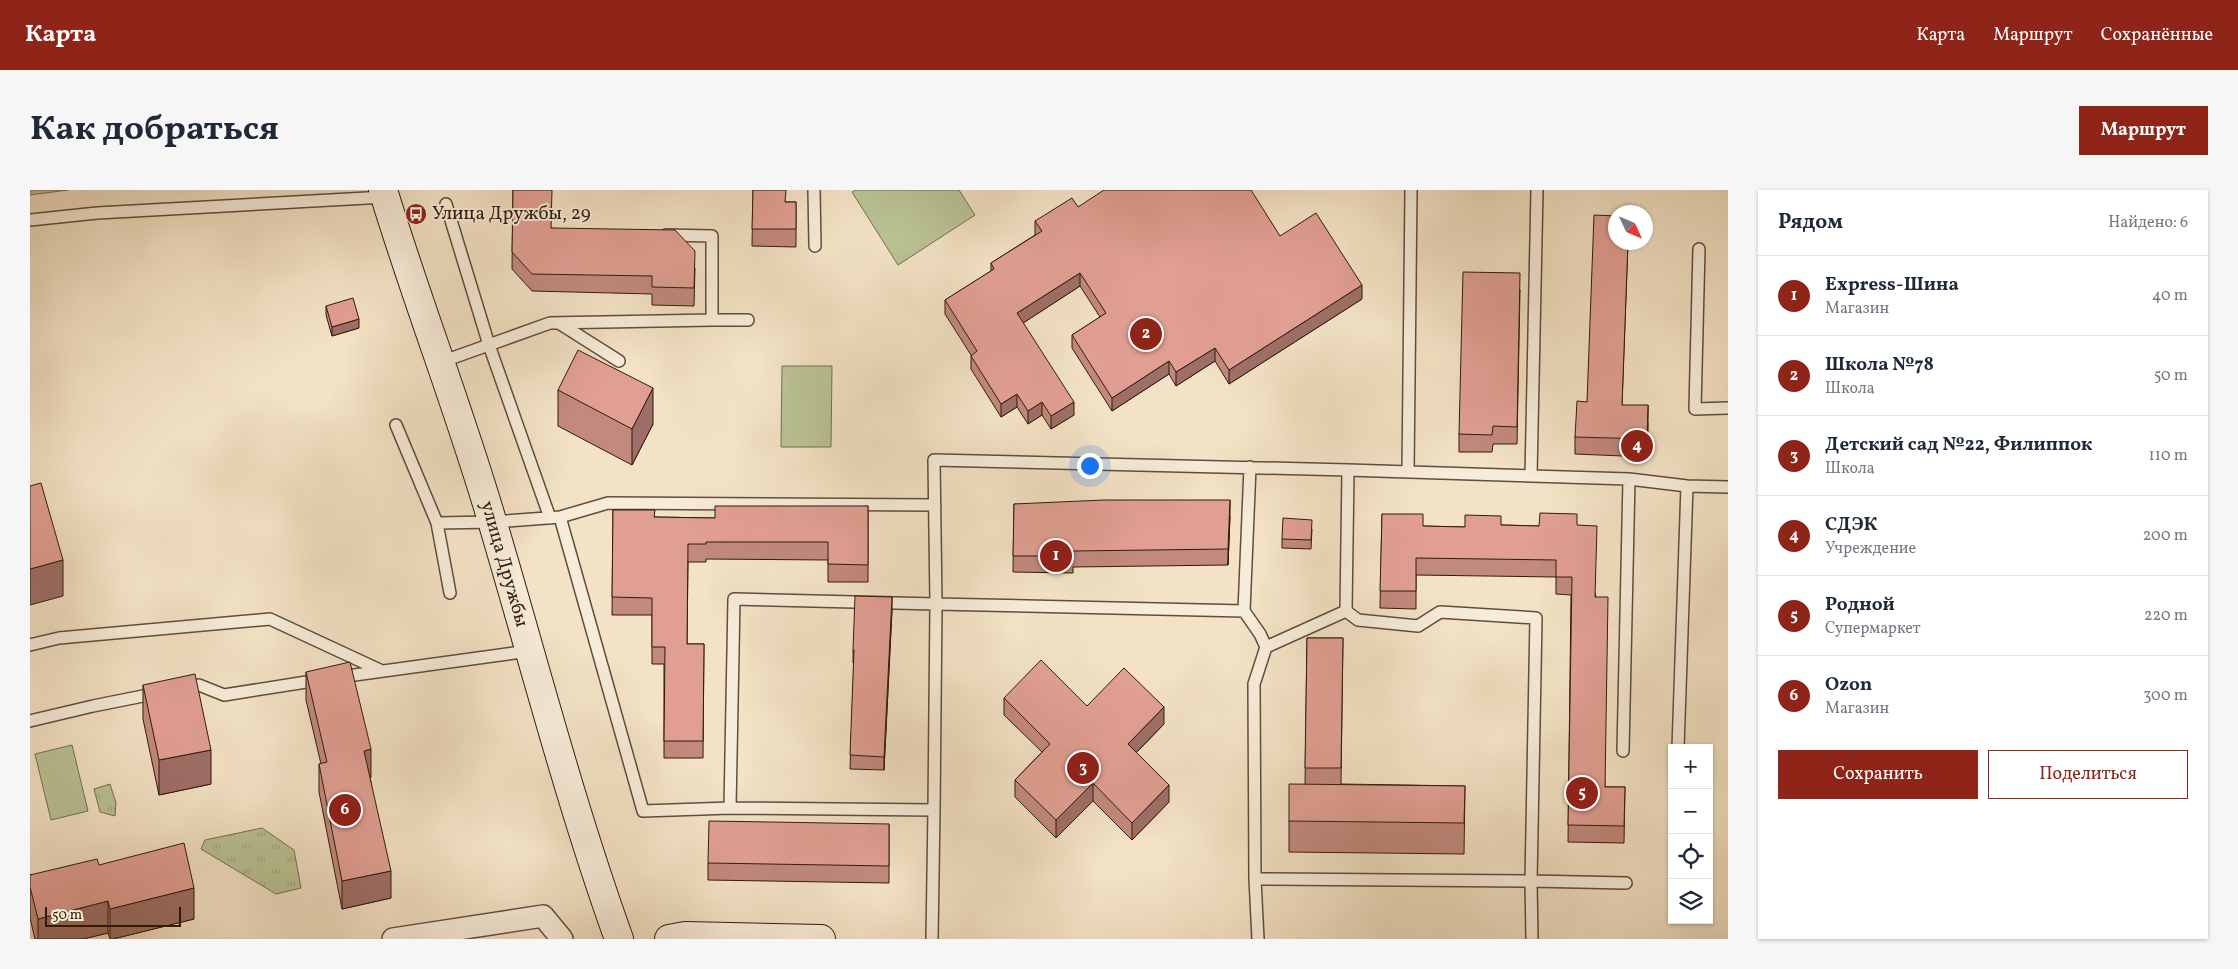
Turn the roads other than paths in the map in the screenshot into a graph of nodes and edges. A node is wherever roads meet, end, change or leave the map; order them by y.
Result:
1 (814, 190) edge
2 (1411, 190) edge
3 (1537, 190) edge
4 (384, 193) edge
5 (446, 204) dead end
6 (30, 220) edge
7 (653, 235) edge
8 (814, 246) dead end
9 (1699, 249) dead end
10 (712, 320) junction
11 (748, 320) dead end
12 (559, 323) junction
13 (489, 345) junction
14 (619, 361) dead end
15 (441, 362) junction
16 (1728, 408) edge
17 (396, 425) dead end
18 (1250, 467) junction
19 (1348, 470) junction
20 (1408, 472) junction
21 (1531, 476) junction
22 (1628, 479) junction
23 (1687, 486) junction
24 (1728, 487) edge
25 (935, 505) junction
26 (555, 517) junction
27 (492, 522) junction
28 (437, 523) junction
29 (450, 594) dead end
30 (936, 604) junction
31 (1244, 611) junction
32 (1346, 611) junction
33 (30, 645) edge
34 (1266, 647) junction
35 (529, 651) junction
36 (382, 671) junction
37 (30, 722) edge
38 (1678, 744) edge
39 (1623, 751) dead end
40 (730, 808) junction
41 (934, 810) junction
42 (1255, 879) junction
43 (1531, 881) junction
44 (1626, 884) dead end
45 (392, 939) edge
46 (562, 939) edge
47 (619, 939) edge
48 (669, 939) edge
49 (821, 939) edge
50 (932, 939) edge
51 (1258, 939) edge
52 (1532, 939) edge

1 - 8 lane
2 - 20 lane
3 - 21 lane
4 - 6 lane
4 - 15 street, улица Дружбы
5 - 13 lane
7 - 10 lane
9 - 16 lane
10 - 11 lane
10 - 12 lane
12 - 13 lane
12 - 14 lane
13 - 15 lane
13 - 26 lane
15 - 27 street, улица Дружбы
17 - 28 lane
18 - 19 lane
18 - 25 lane
18 - 31 lane
19 - 20 lane
19 - 32 lane
20 - 21 lane
21 - 22 lane
22 - 23 lane
22 - 39 lane
23 - 24 lane
23 - 38 lane
25 - 26 lane
25 - 30 lane
26 - 27 lane
26 - 40 lane
27 - 28 lane
27 - 35 street, улица Дружбы
28 - 29 lane
30 - 31 lane
30 - 40 lane
30 - 41 lane
31 - 34 lane
32 - 34 lane
32 - 43 lane
33 - 36 lane
34 - 42 lane
35 - 36 lane
35 - 47 street, улица Дружбы
36 - 37 lane
40 - 41 lane
41 - 50 lane
42 - 43 lane
42 - 51 lane
43 - 44 lane
43 - 52 lane
45 - 46 street
48 - 49 street

